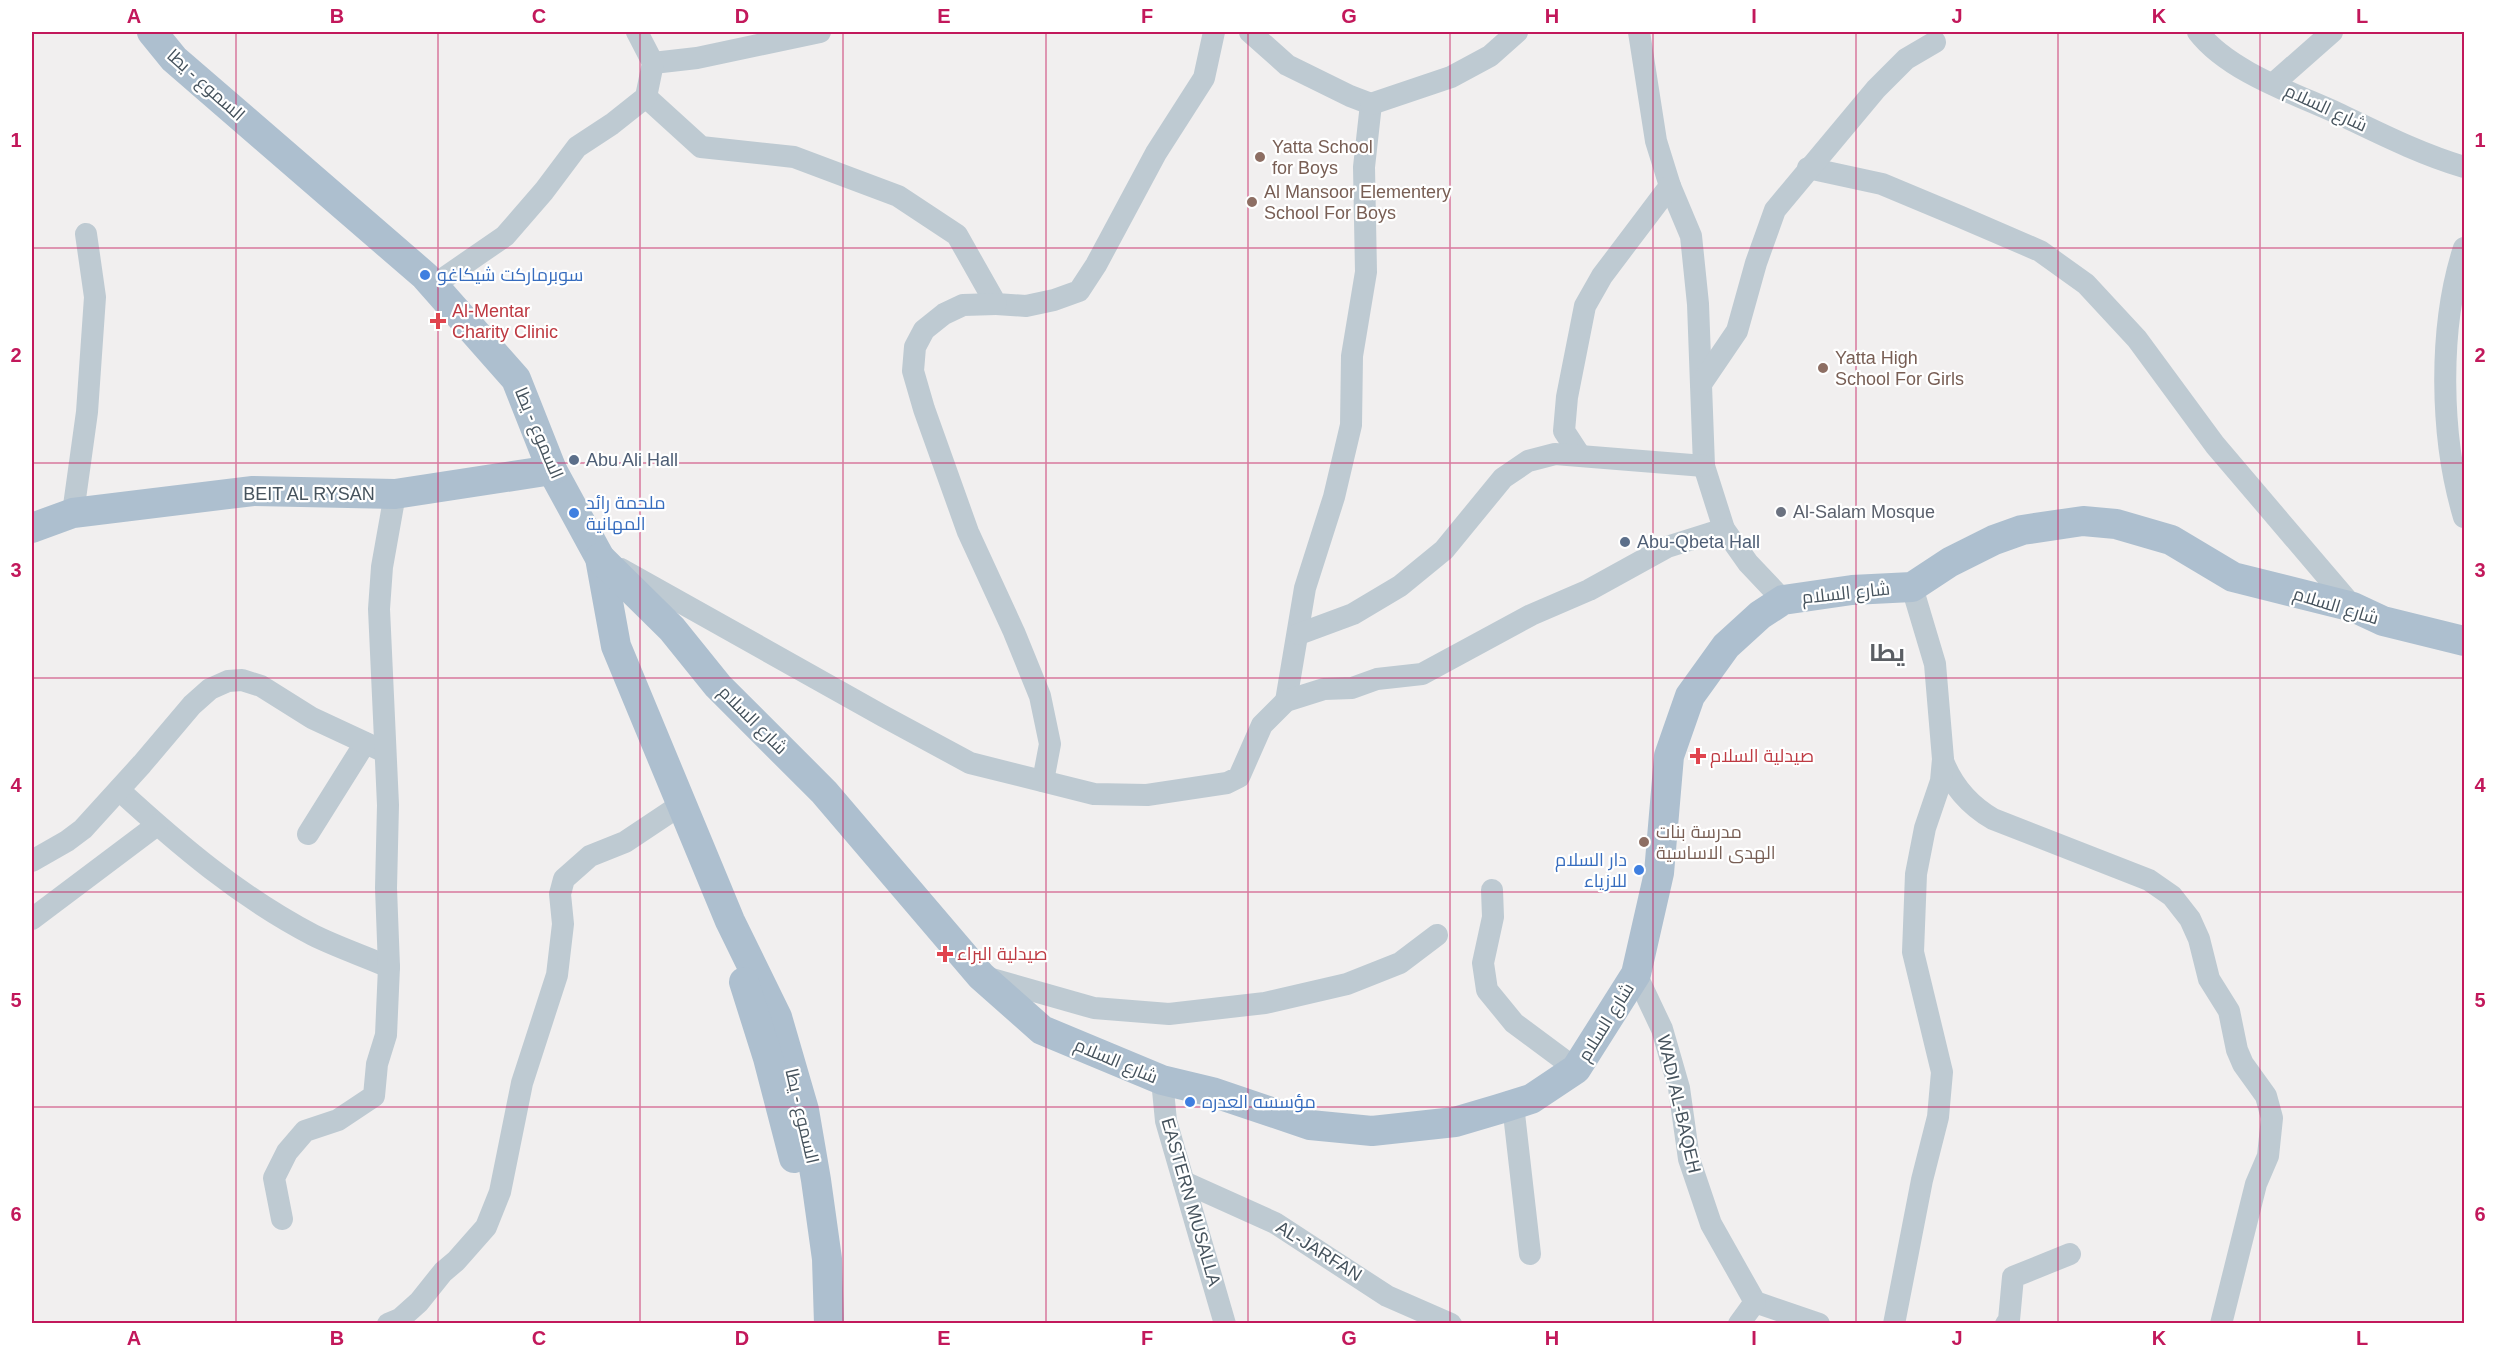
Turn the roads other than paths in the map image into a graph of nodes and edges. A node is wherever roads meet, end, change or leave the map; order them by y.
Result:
1 (152, 32) edge
2 (637, 32) edge
3 (820, 32) edge
4 (1214, 32) edge
5 (1250, 32) edge
6 (1517, 32) edge
7 (1639, 32) edge
8 (2198, 32) edge
9 (2332, 32) edge
10 (1935, 42) dead end
11 (653, 63) junction
12 (2273, 84) junction
13 (646, 97) junction
14 (1371, 104) junction
15 (2464, 167) edge
16 (1808, 168) junction
17 (1670, 186) junction
18 (86, 234) dead end
19 (2464, 248) edge
20 (434, 285) junction
21 (996, 304) junction
22 (1701, 384) junction
23 (1579, 454) junction
24 (1704, 466) junction
25 (552, 470) junction
26 (395, 494) junction
27 (73, 513) junction
28 (2464, 517) edge
29 (32, 528) edge
30 (1724, 529) junction
31 (600, 558) junction
32 (1912, 587) junction
33 (1783, 600) junction
34 (2353, 608) junction
35 (1299, 634) junction
36 (2464, 641) edge
37 (1286, 701) junction
38 (375, 747) junction
39 (1943, 759) junction
40 (1043, 781) junction
41 (119, 790) junction
42 (682, 804) junction
43 (157, 825) junction
44 (308, 834) dead end
45 (32, 861) edge
46 (1492, 890) dead end
47 (32, 920) edge
48 (730, 921) junction
49 (1437, 935) dead end
50 (389, 967) junction
51 (1636, 975) junction
52 (981, 976) junction
53 (1576, 1069) junction
54 (1162, 1080) junction
55 (1513, 1105) junction
56 (1184, 1182) junction
57 (282, 1219) dead end
58 (1530, 1254) dead end
59 (2070, 1254) dead end
60 (1755, 1302) junction
61 (388, 1323) edge
62 (810, 1323) edge
63 (829, 1323) edge
64 (1225, 1323) edge
65 (1451, 1323) edge
66 (1739, 1323) edge
67 (1819, 1323) edge
68 (1894, 1323) edge
69 (2006, 1323) edge
70 (2222, 1323) edge

1 - 20 main road, السموع - يطا
2 - 11 street
3 - 11 street
4 - 21 street
5 - 14 street
6 - 14 street
7 - 17 street
8 - 12 street, شارع السلام
9 - 12 street
10 - 16 street
11 - 13 street
12 - 15 street, شارع السلام
13 - 20 street
13 - 21 street
14 - 35 street
16 - 22 street
16 - 34 street
17 - 22 street
17 - 23 street
18 - 27 street
19 - 28 street
20 - 25 main road, السموع - يطا
21 - 40 street
22 - 24 street
23 - 24 street
23 - 35 street
24 - 30 street
25 - 26 main road, BEIT AL RYSAN
25 - 31 main road, السموع - يطا
26 - 27 main road, BEIT AL RYSAN
26 - 38 street
27 - 29 main road, BEIT AL RYSAN
30 - 33 street
30 - 37 street
31 - 40 street
31 - 42 main road, السموع - يطا
31 - 52 main road, شارع السلام
32 - 33 main road, شارع السلام
32 - 34 main road, شارع السلام
32 - 39 street
33 - 51 main road, شارع السلام
34 - 36 main road, شارع السلام
35 - 37 street
37 - 40 street
38 - 41 street
38 - 44 street
38 - 50 street
39 - 68 street
39 - 70 street
41 - 43 street
41 - 45 street
42 - 48 main road, السموع - يطا
42 - 61 street
43 - 47 street
43 - 50 street
46 - 53 street
48 - 62 main road, السموع - يطا
48 - 63 main road, السموع - يطا
49 - 52 street
50 - 57 street
51 - 53 main road, شارع السلام
51 - 60 street, WADI AL-BAQEH
52 - 54 main road, شارع السلام
53 - 55 main road, شارع السلام
54 - 55 main road, شارع السلام
54 - 56 street, EASTERN MUSALLA
55 - 58 street
56 - 64 street, EASTERN MUSALLA
56 - 65 street, AL-JARFAN
59 - 69 street
60 - 66 street
60 - 67 street

